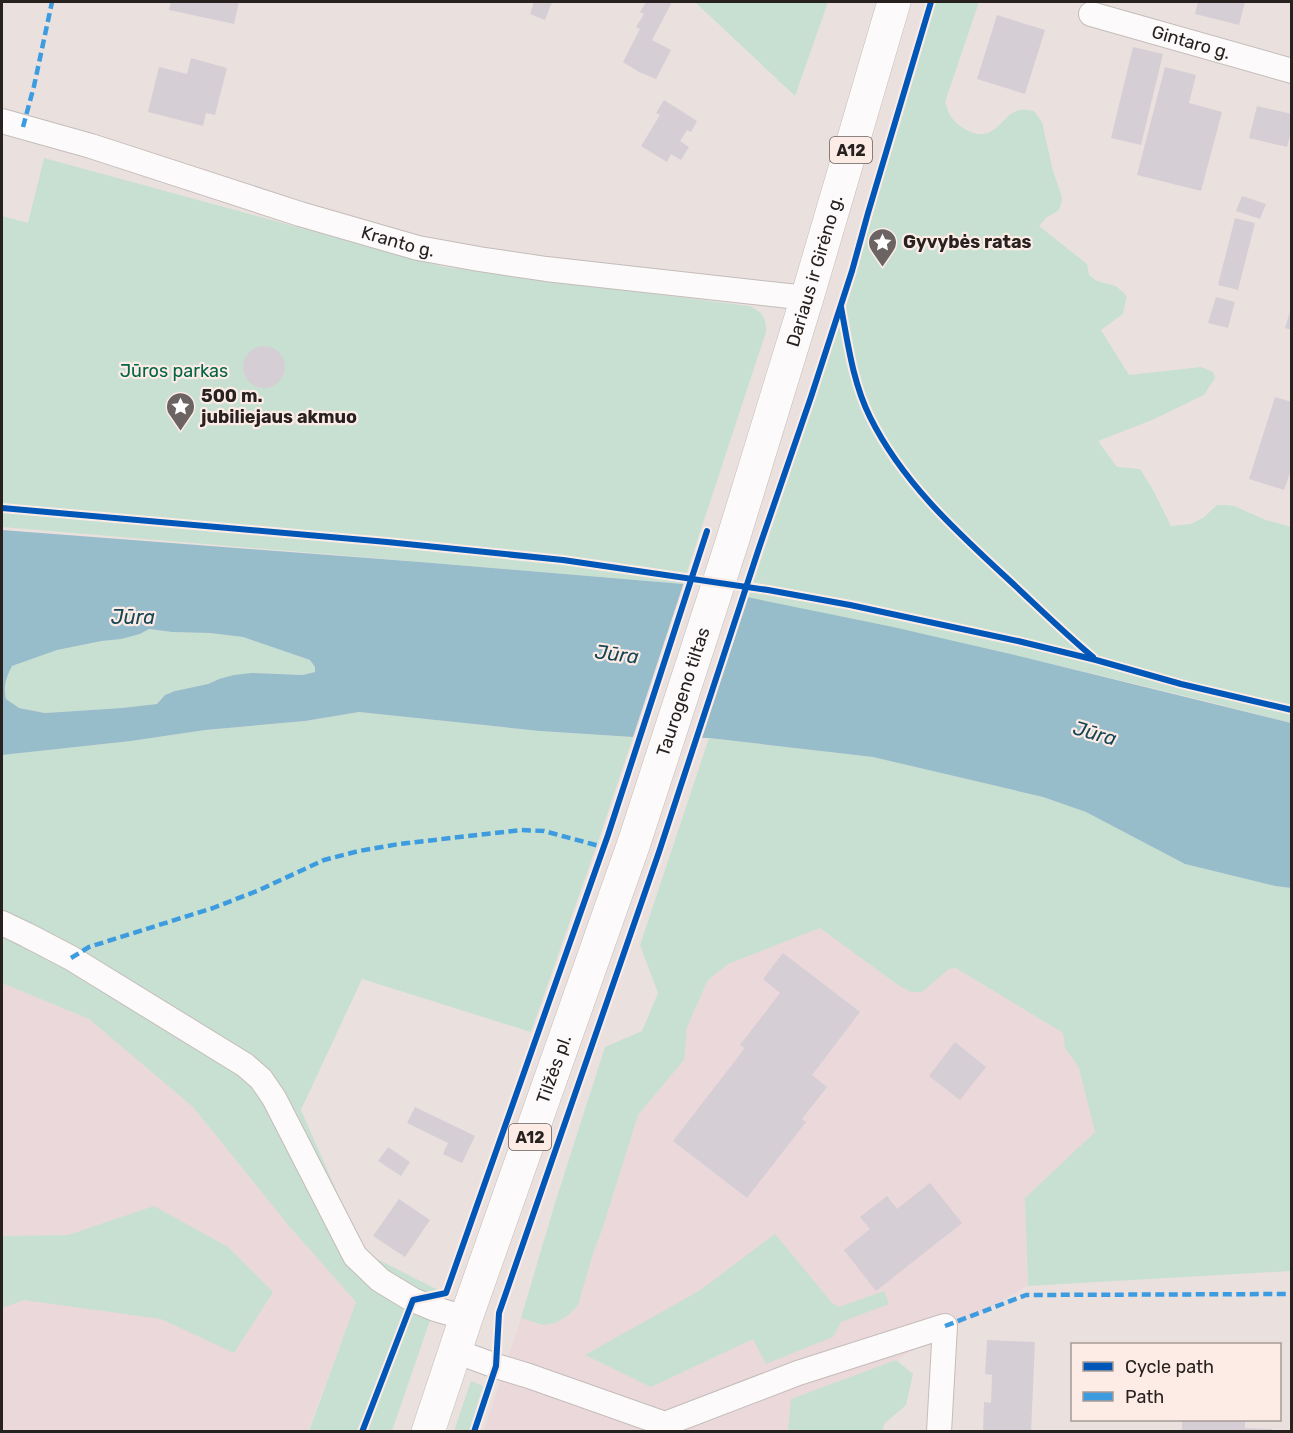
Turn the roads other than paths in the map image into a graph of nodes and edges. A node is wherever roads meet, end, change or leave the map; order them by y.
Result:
1 (894, 2) edge
2 (1091, 14) dead end
3 (1292, 71) edge
4 (2, 121) edge
5 (807, 298) junction
6 (733, 539) joint
7 (634, 843) joint
8 (2, 923) edge
9 (466, 1318) junction
10 (455, 1351) junction
11 (428, 1431) edge
12 (939, 1431) edge

1 - 5 highway, Dariaus ir Girėno g. / A12
2 - 3 street, Gintaro g.
4 - 5 street, Kranto g.
5 - 6 highway, Dariaus ir Girėno g. / A12
6 - 7 highway, Taurogeno tiltas / A12
7 - 9 highway, Tilžės pl. / A12
8 - 9 street
9 - 10 highway, Tilžės pl. / A12
10 - 11 highway, Tilžės pl. / A12
10 - 12 street

